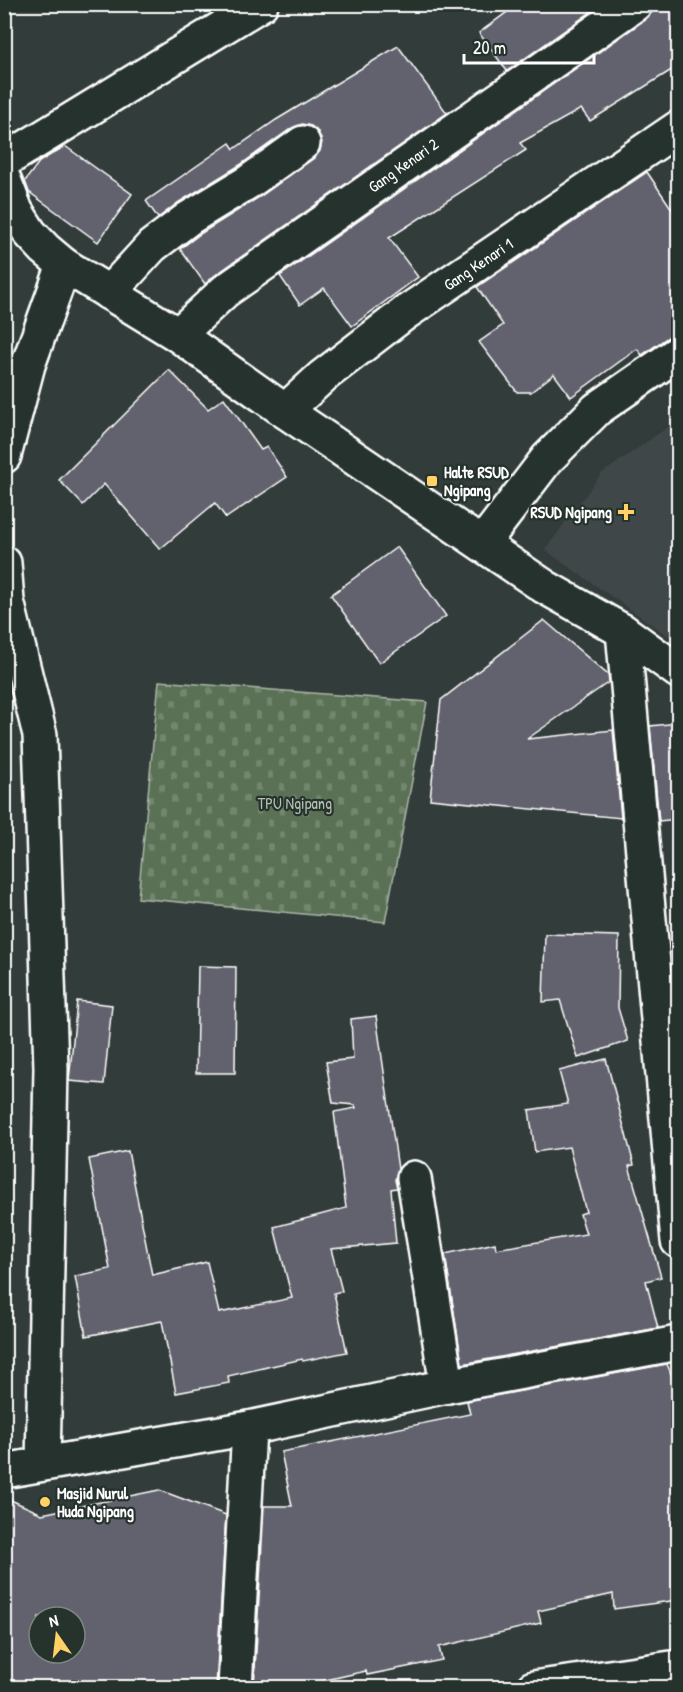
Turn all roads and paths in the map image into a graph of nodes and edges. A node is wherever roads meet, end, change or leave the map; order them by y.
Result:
1 (261, 4) edge
2 (635, 4) edge
3 (678, 128) edge
4 (303, 143) dead end
5 (4, 161) edge
6 (4, 180) edge
7 (63, 265) junction
8 (109, 293) junction
9 (178, 335) junction
10 (678, 353) edge
11 (285, 411) junction
12 (4, 456) edge
13 (482, 544) junction
14 (4, 563) edge
15 (623, 631) junction
16 (678, 671) edge
17 (414, 1178) dead end
18 (678, 1241) edge
19 (678, 1343) edge
20 (447, 1386) junction
21 (249, 1428) junction
22 (43, 1464) junction
23 (4, 1470) edge
24 (678, 1667) edge
25 (235, 1688) edge
26 (533, 1688) edge

1 - 5 street
2 - 9 street, Gang Kenari 2
3 - 11 street, Gang Kenari 1
4 - 8 street
6 - 7 street
7 - 8 street
7 - 12 street
8 - 9 street
9 - 11 street
10 - 13 street
11 - 13 street
13 - 15 street
14 - 22 street
15 - 16 street
15 - 18 street
17 - 20 street
19 - 20 street
20 - 21 street
21 - 22 street
21 - 25 street
22 - 23 street
24 - 26 street

